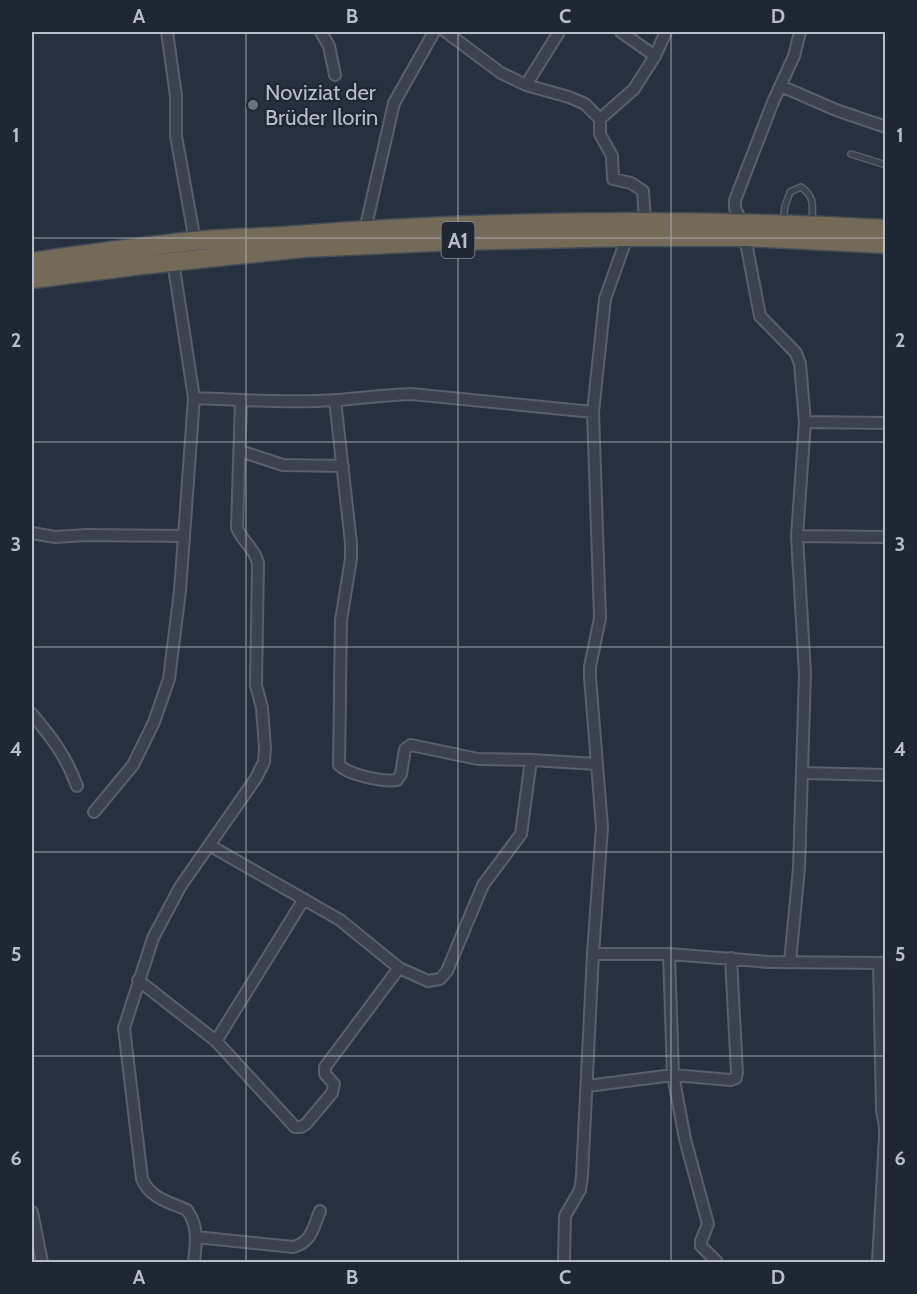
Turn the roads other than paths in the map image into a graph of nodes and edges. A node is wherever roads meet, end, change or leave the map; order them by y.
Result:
1 (167, 32) edge
2 (321, 32) edge
3 (434, 32) edge
4 (446, 32) edge
5 (559, 32) edge
6 (621, 32) edge
7 (666, 32) edge
8 (800, 32) edge
9 (655, 56) junction
10 (335, 75) dead end
11 (526, 85) junction
12 (781, 86) junction
13 (600, 119) junction
14 (885, 127) edge
15 (851, 154) dead end
16 (885, 165) edge
17 (645, 222) junction
18 (783, 224) junction
19 (812, 225) junction
20 (885, 229) edge
21 (365, 230) junction
22 (744, 230) junction
23 (627, 237) junction
24 (195, 241) junction
25 (885, 244) edge
26 (173, 261) junction
27 (32, 262) edge
28 (32, 279) edge
29 (194, 398) junction
30 (241, 400) junction
31 (335, 400) junction
32 (593, 412) junction
33 (805, 422) junction
34 (885, 423) edge
35 (240, 451) junction
36 (343, 466) junction
37 (32, 533) edge
38 (184, 536) junction
39 (797, 536) junction
40 (885, 537) edge
41 (32, 714) edge
42 (531, 760) junction
43 (597, 764) junction
44 (802, 773) junction
45 (885, 775) edge
46 (77, 786) dead end
47 (94, 812) dead end
48 (209, 845) junction
49 (304, 899) junction
50 (593, 954) junction
51 (669, 954) junction
52 (731, 958) junction
53 (790, 962) junction
54 (882, 963) edge
55 (399, 968) junction
56 (138, 980) junction
57 (216, 1041) junction
58 (673, 1075) junction
59 (587, 1086) junction
60 (884, 1111) edge
61 (320, 1211) dead end
62 (32, 1212) edge
63 (196, 1238) junction
64 (42, 1263) edge
65 (194, 1263) edge
66 (564, 1263) edge
67 (717, 1263) edge
68 (878, 1263) edge

1 - 24 street
2 - 10 street
3 - 21 street
4 - 11 street
5 - 11 street
6 - 9 street
7 - 9 street
8 - 12 street
9 - 13 street
11 - 13 street
12 - 14 street
12 - 22 street
13 - 17 street
15 - 16 lane
17 - 21 highway, A1
17 - 22 highway, A1
18 - 19 highway, A1
18 - 19 lane
18 - 22 highway, A1
19 - 20 highway, A1
21 - 24 highway, A1
22 - 23 highway, A1
22 - 25 highway, A1
22 - 33 street
23 - 26 highway, A1
23 - 32 street
24 - 27 highway, A1
26 - 28 highway, A1
26 - 29 street
29 - 30 street
29 - 38 street
30 - 31 street
30 - 35 street
31 - 32 street
31 - 36 street
32 - 43 street
33 - 34 street
33 - 39 street
35 - 36 street
35 - 48 street
36 - 42 street
37 - 38 street
38 - 47 street
39 - 40 street
39 - 44 street
41 - 46 street
42 - 43 street
42 - 55 street
43 - 50 street
44 - 45 street
44 - 53 street
48 - 49 street
48 - 56 street
49 - 55 street
49 - 57 street
50 - 51 street
50 - 59 street
51 - 52 street
51 - 58 street
52 - 53 street
52 - 58 street
53 - 54 street
54 - 60 street
55 - 57 street
56 - 57 street
56 - 63 street
58 - 59 street
58 - 67 street
59 - 66 street
60 - 68 street
61 - 63 street
62 - 64 street
63 - 65 street

